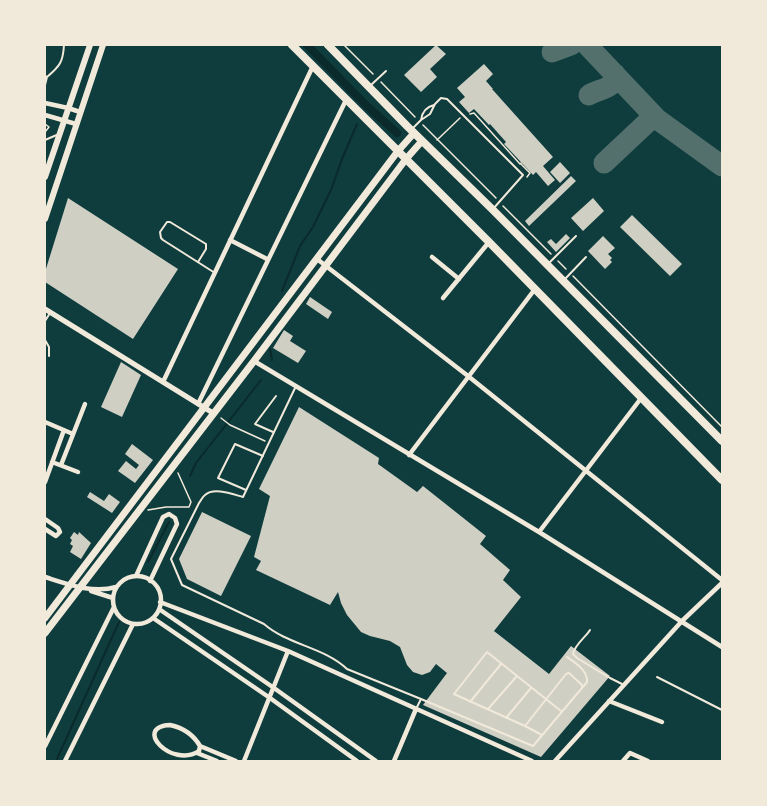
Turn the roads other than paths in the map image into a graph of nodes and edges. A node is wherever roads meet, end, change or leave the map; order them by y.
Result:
1 (64, 45) edge
2 (90, 45) edge
3 (103, 45) edge
4 (292, 45) edge
5 (328, 45) edge
6 (313, 66) junction
7 (386, 71) dead end
8 (46, 76) edge
9 (45, 85) edge
10 (369, 87) junction
11 (346, 100) junction
12 (45, 103) edge
13 (435, 104) junction
14 (68, 108) junction
15 (80, 112) junction
16 (45, 115) edge
17 (63, 120) junction
18 (421, 120) junction
19 (76, 124) junction
20 (413, 131) junction
21 (59, 134) junction
22 (45, 140) edge
23 (422, 141) junction
24 (398, 151) junction
25 (406, 159) junction
26 (45, 177) edge
27 (493, 210) junction
28 (45, 219) edge
29 (576, 236) dead end
30 (230, 240) junction
31 (489, 242) junction
32 (432, 257) dead end
33 (586, 258) dead end
34 (317, 259) junction
35 (267, 260) junction
36 (198, 262) junction
37 (547, 265) junction
38 (326, 266) junction
39 (215, 273) junction
40 (459, 279) junction
41 (563, 281) junction
42 (535, 289) junction
43 (443, 298) dead end
44 (48, 311) edge
45 (45, 321) edge
46 (45, 340) edge
47 (49, 356) dead end
48 (254, 361) junction
49 (468, 376) junction
50 (163, 382) junction
51 (296, 386) junction
52 (276, 396) dead end
53 (642, 397) junction
54 (85, 404) dead end
55 (201, 406) junction
56 (213, 413) junction
57 (45, 422) edge
58 (64, 430) junction
59 (274, 432) junction
60 (73, 434) junction
61 (722, 441) edge
62 (409, 455) junction
63 (263, 456) junction
64 (52, 462) junction
65 (61, 465) junction
66 (585, 471) junction
67 (78, 472) dead end
68 (722, 480) edge
69 (45, 482) edge
70 (246, 490) junction
71 (45, 519) edge
72 (45, 529) edge
73 (539, 532) junction
74 (45, 576) edge
75 (136, 576) junction
76 (150, 581) junction
77 (722, 582) edge
78 (70, 585) junction
79 (80, 587) junction
80 (116, 587) junction
81 (113, 598) junction
82 (160, 602) junction
83 (114, 607) junction
84 (159, 609) junction
85 (45, 618) edge
86 (153, 618) junction
87 (682, 621) junction
88 (133, 624) junction
89 (590, 630) dead end
90 (45, 633) edge
91 (722, 647) edge
92 (288, 651) junction
93 (567, 657) dead end
94 (501, 664) junction
95 (517, 676) junction
96 (657, 677) dead end
97 (624, 685) junction
98 (274, 688) junction
99 (531, 688) junction
100 (582, 690) junction
101 (270, 698) junction
102 (421, 699) junction
103 (546, 699) junction
104 (609, 701) junction
105 (470, 702) junction
106 (416, 709) junction
107 (488, 709) junction
108 (722, 710) edge
109 (561, 711) junction
110 (506, 718) junction
111 (662, 722) dead end
112 (525, 726) junction
113 (542, 735) junction
114 (45, 746) edge
115 (200, 746) junction
116 (197, 753) junction
117 (65, 761) edge
118 (217, 761) edge
119 (236, 761) edge
120 (244, 761) edge
121 (357, 761) edge
122 (376, 761) edge
123 (394, 761) edge
124 (532, 761) edge
125 (555, 761) edge
126 (623, 761) edge
127 (648, 761) edge

1 - 8 lane
2 - 14 main road
3 - 15 main road
4 - 6 highway
5 - 10 highway
6 - 11 highway
6 - 30 street
7 - 10 lane
8 - 9 lane
10 - 20 highway
11 - 24 highway
11 - 35 street
12 - 14 street
13 - 18 lane
13 - 18 lane
13 - 27 lane
14 - 15 street
14 - 17 main road
15 - 19 main road
16 - 17 street
17 - 19 street
17 - 21 main road
18 - 20 lane
19 - 28 main road
20 - 23 highway
20 - 24 main road
21 - 22 lane
21 - 26 main road
23 - 25 main road
23 - 27 highway
24 - 25 highway
24 - 34 main road
25 - 31 highway
25 - 38 main road
27 - 37 highway
29 - 37 lane
30 - 35 street
30 - 39 street
31 - 40 street
31 - 42 highway
32 - 40 street
33 - 41 lane
34 - 38 street
34 - 55 main road
35 - 55 street
36 - 36 lane
36 - 39 lane
37 - 41 highway
38 - 48 main road
38 - 49 street
39 - 50 street
40 - 43 street
41 - 61 highway
42 - 49 street
42 - 53 highway
44 - 45 lane
44 - 50 street
46 - 47 lane
48 - 51 street
48 - 56 main road
49 - 62 street
49 - 66 street
50 - 55 street
51 - 59 lane
51 - 62 street
52 - 59 lane
53 - 66 street
53 - 68 highway
54 - 60 street
55 - 56 street
55 - 78 main road
56 - 79 main road
57 - 58 street
58 - 60 street
58 - 64 street
59 - 63 lane
60 - 65 street
62 - 73 street
63 - 70 lane
63 - 70 lane
64 - 65 street
64 - 69 street
65 - 67 street
66 - 73 street
66 - 77 street
70 - 102 lane
71 - 72 street
73 - 87 street
74 - 78 street
75 - 76 street
75 - 76 street
75 - 80 street
76 - 82 street
77 - 87 street
78 - 79 street
78 - 85 main road
79 - 80 street
79 - 81 street
79 - 90 main road
80 - 81 street
81 - 83 street
82 - 84 street
82 - 92 street
83 - 88 street
83 - 114 street
84 - 86 street
84 - 98 street
86 - 88 street
86 - 101 street
87 - 91 street
87 - 97 street
88 - 117 street
89 - 97 lane
92 - 98 street
92 - 106 street
93 - 100 lane
94 - 95 lane
94 - 105 lane
94 - 105 lane
95 - 99 lane
95 - 107 lane
96 - 108 lane
97 - 104 street
98 - 101 street
98 - 122 street
99 - 103 lane
99 - 110 lane
100 - 103 lane
100 - 109 lane
101 - 120 street
101 - 121 street
102 - 106 lane
102 - 113 lane
103 - 109 lane
103 - 112 lane
104 - 111 street
104 - 125 street
105 - 107 lane
106 - 123 street
106 - 124 street
107 - 110 lane
109 - 113 lane
110 - 112 lane
112 - 113 lane
115 - 116 street
115 - 116 street
115 - 119 street
116 - 118 street
126 - 127 street

